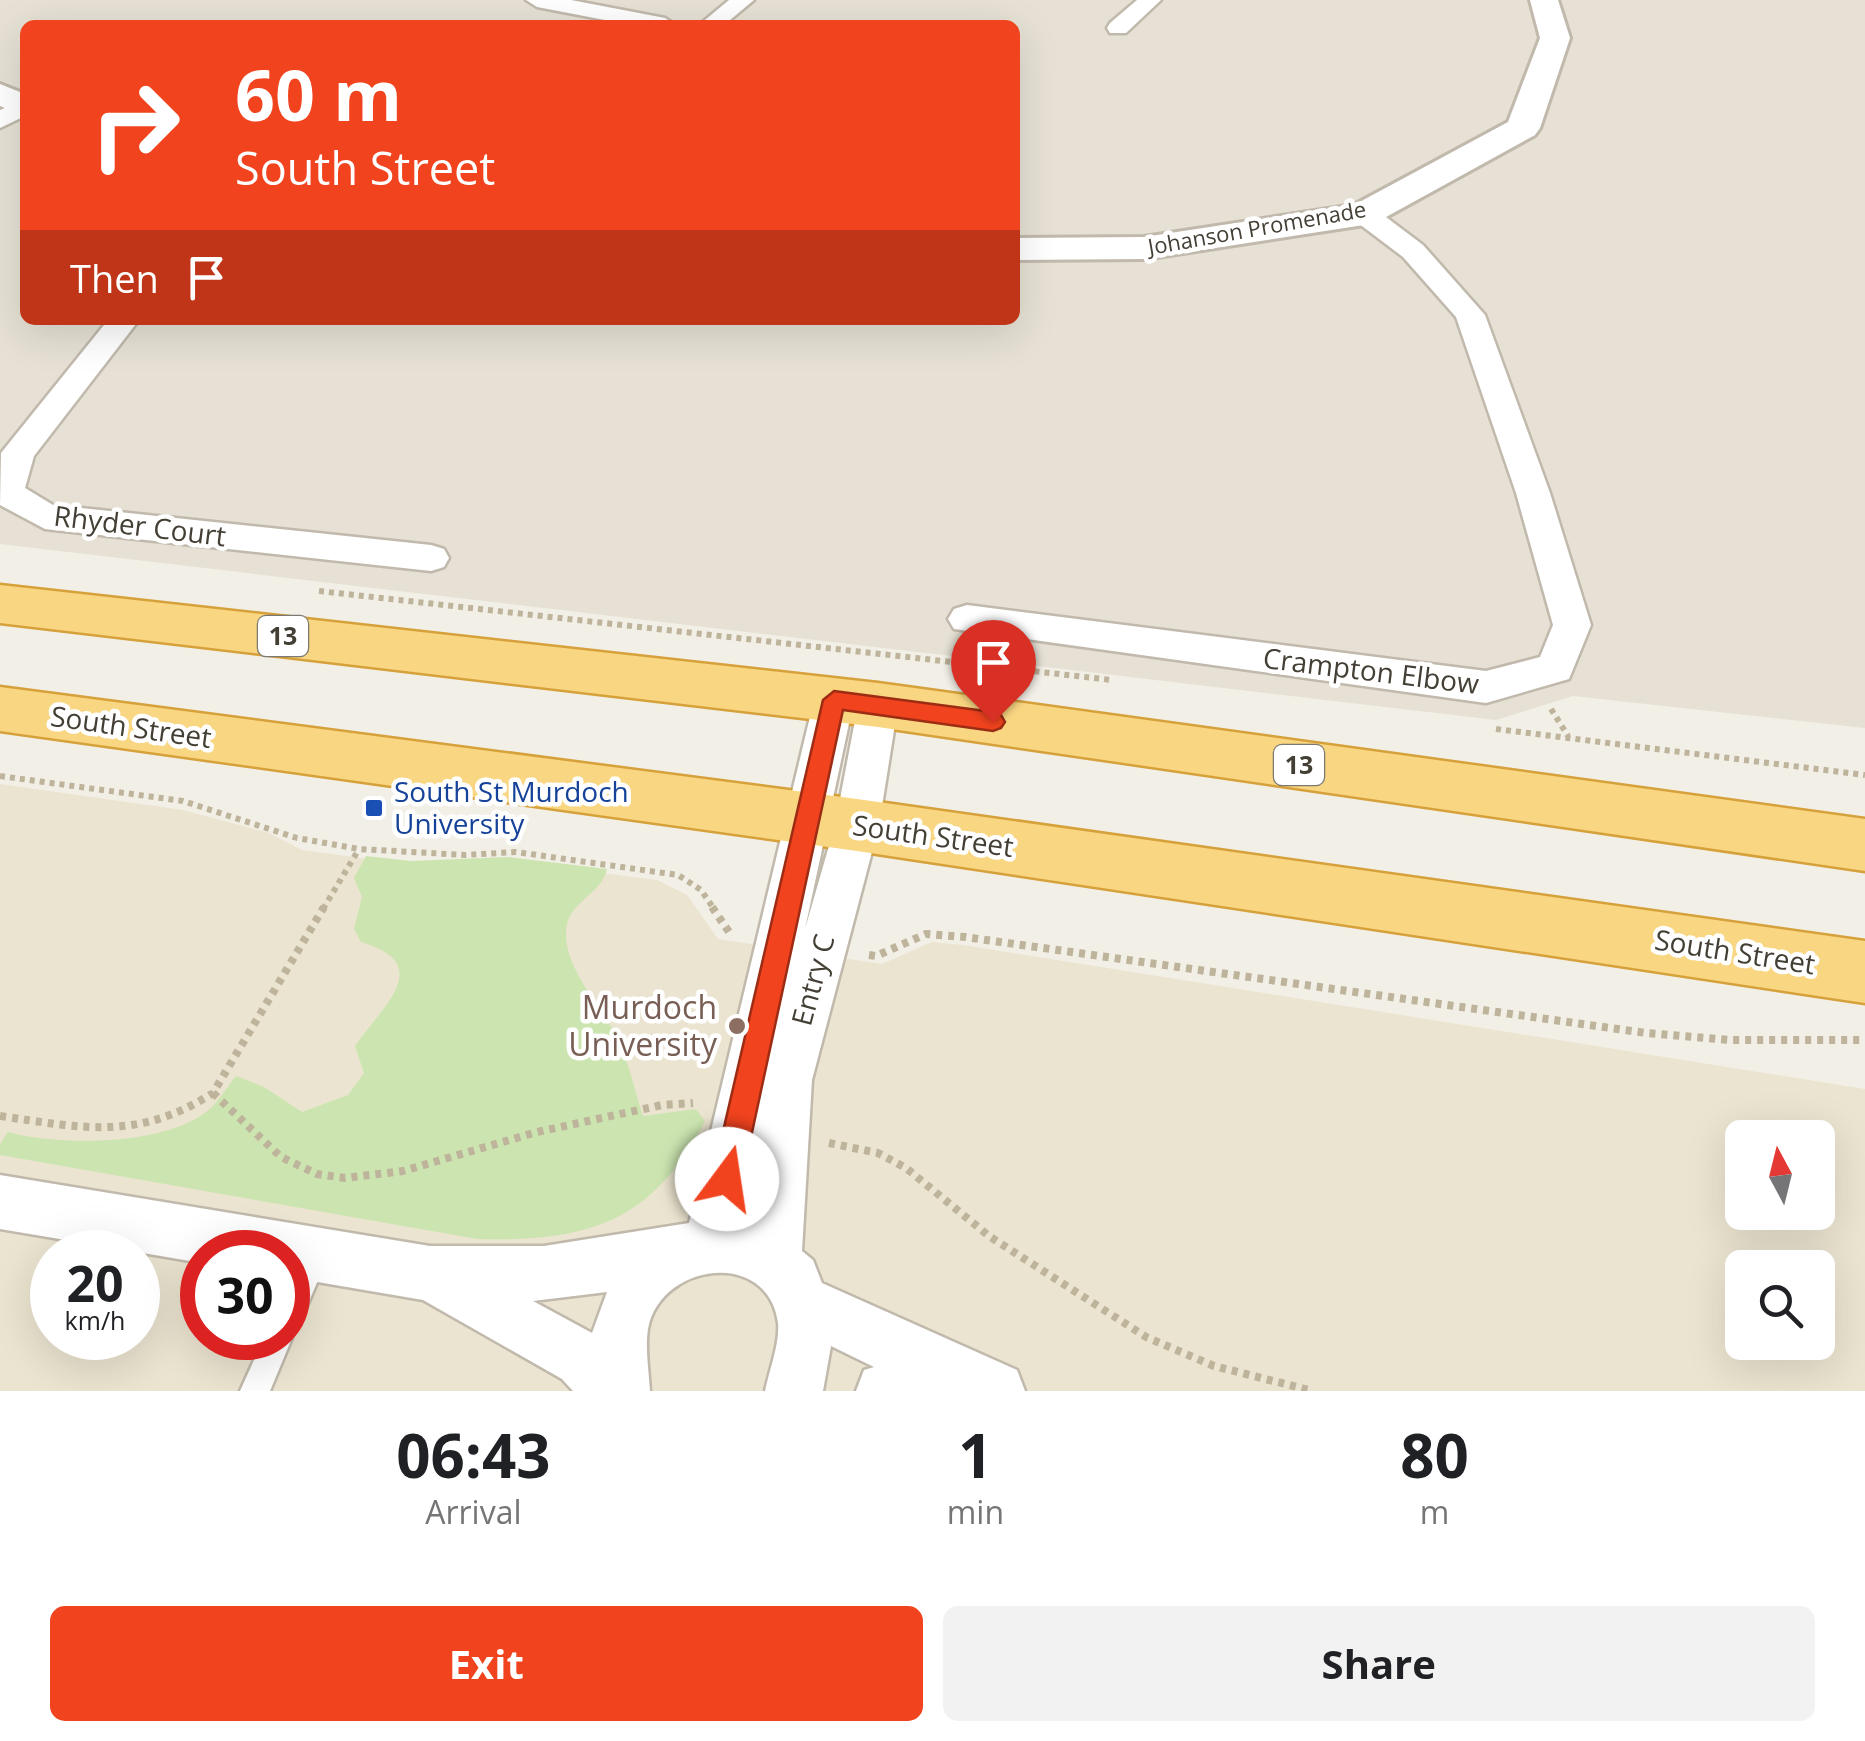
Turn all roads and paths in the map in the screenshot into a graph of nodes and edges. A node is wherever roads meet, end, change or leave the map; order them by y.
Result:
1 (537, 0) edge
2 (742, 0) edge
3 (1150, 0) edge
4 (1544, 0) edge
5 (639, 20) edge
6 (716, 20) edge
7 (1118, 28) dead end
8 (1364, 214) junction
9 (1020, 249) edge
10 (120, 325) edge
11 (431, 558) dead end
12 (0, 604) edge
13 (967, 619) dead end
14 (856, 703) junction
15 (0, 709) edge
16 (0, 776) edge
17 (833, 822) junction
18 (1865, 846) edge
19 (360, 849) junction
20 (731, 935) junction
21 (801, 946) junction
22 (732, 955) dead end
23 (1865, 972) edge
24 (1865, 1040) edge
25 (695, 1087) dead end
26 (689, 1102) dead end
27 (0, 1116) edge
28 (0, 1202) edge
29 (691, 1248) junction
30 (315, 1255) junction
31 (310, 1266) edge
32 (430, 1274) junction
33 (788, 1281) junction
34 (268, 1360) edge
35 (984, 1387) edge
36 (255, 1391) edge
37 (617, 1391) edge
38 (794, 1391) edge
39 (885, 1391) edge

1 - 5 street
2 - 6 street
3 - 7 street
4 - 8 street, Johanson Promenade
8 - 9 street, Johanson Promenade
8 - 13 street, Crampton Elbow
10 - 11 street, Rhyder Court
12 - 14 highway, 13
14 - 17 street, Entry C
14 - 18 highway, 13
15 - 17 highway, South Street
16 - 19 path
17 - 21 street, Entry C
17 - 23 highway, South Street
19 - 20 path
19 - 27 path
20 - 21 path
20 - 22 path
21 - 24 path
21 - 29 street, Entry C
21 - 33 street, Entry C
25 - 26 path
28 - 30 street
29 - 32 street
29 - 33 street
29 - 37 street
30 - 31 lane
30 - 32 street
32 - 37 street
33 - 35 street
33 - 38 street, Entry C
34 - 36 lane
35 - 39 street

